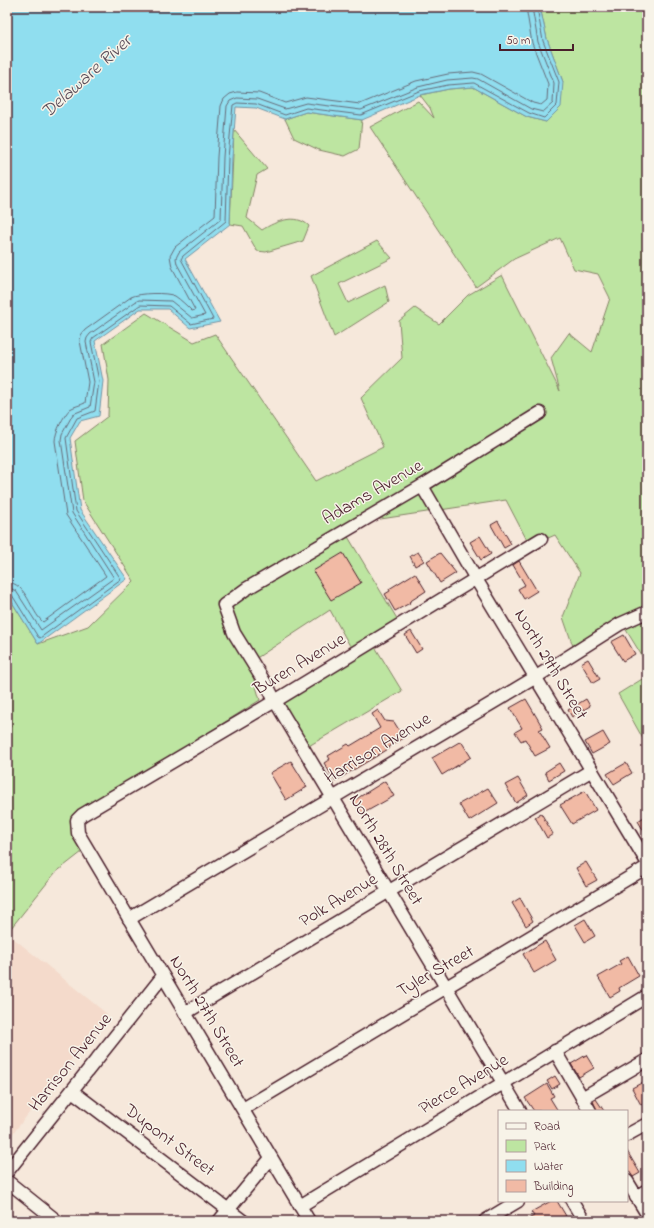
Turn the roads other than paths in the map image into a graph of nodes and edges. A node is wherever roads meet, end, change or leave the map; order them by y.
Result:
1 (540, 413) dead end
2 (422, 486) junction
3 (541, 539) dead end
4 (476, 579) junction
5 (224, 605) joint
6 (647, 612) edge
7 (536, 677) junction
8 (275, 701) junction
9 (592, 770) junction
10 (333, 797) junction
11 (77, 820) joint
12 (647, 862) edge
13 (647, 867) edge
14 (389, 892) junction
15 (129, 919) junction
16 (163, 976) junction
17 (445, 987) junction
18 (647, 996) edge
19 (185, 1013) junction
20 (555, 1051) junction
21 (647, 1060) edge
22 (503, 1082) junction
23 (72, 1090) junction
24 (582, 1098) junction
25 (243, 1109) junction
26 (519, 1110) edge
27 (589, 1110) edge
28 (647, 1124) edge
29 (628, 1134) edge
30 (271, 1158) junction
31 (7, 1172) edge
32 (7, 1181) edge
33 (628, 1183) edge
34 (647, 1190) edge
35 (636, 1196) junction
36 (516, 1202) edge
37 (573, 1202) edge
38 (300, 1206) junction
39 (228, 1209) junction
40 (647, 1214) edge
41 (57, 1221) edge
42 (219, 1221) edge
43 (243, 1221) edge
44 (309, 1221) edge
45 (485, 1221) edge
46 (584, 1221) edge

1 - 2 street, Adams Avenue
2 - 4 street, North 29th Street
2 - 5 street, Adams Avenue
3 - 4 street, Buren Avenue
4 - 7 street, North 29th Street
4 - 8 street, Buren Avenue
5 - 8 street, North 28th Street
6 - 7 street, Harrison Avenue
7 - 9 street, North 29th Street
7 - 10 street, Harrison Avenue
8 - 10 street, North 28th Street
8 - 11 street, Buren Avenue
9 - 12 street, North 29th Street
9 - 14 street, Polk Avenue
10 - 14 street, North 28th Street
10 - 15 street, Harrison Avenue
11 - 15 street, North 27th Street
13 - 17 street, Tyler Street
14 - 17 street, North 28th Street
14 - 19 street, Polk Avenue
15 - 16 street, North 27th Street
16 - 19 street, North 27th Street
16 - 23 street, Harrison Avenue
17 - 22 street, North 28th Street
17 - 25 street, Tyler Street
18 - 20 street, Pierce Avenue
19 - 25 street, North 27th Street
20 - 22 street, Pierce Avenue
20 - 24 street
21 - 24 street
22 - 26 street, North 28th Street
22 - 38 street, Pierce Avenue
23 - 31 street, Harrison Avenue
23 - 39 street, Dupont Street
24 - 27 street
25 - 30 street, North 27th Street
28 - 29 street
30 - 38 street, North 27th Street
30 - 39 street
32 - 41 street
33 - 35 street
34 - 35 street
35 - 40 street
36 - 45 street
37 - 46 street
38 - 44 street, North 27th Street
39 - 42 street
39 - 43 street, Dupont Street

